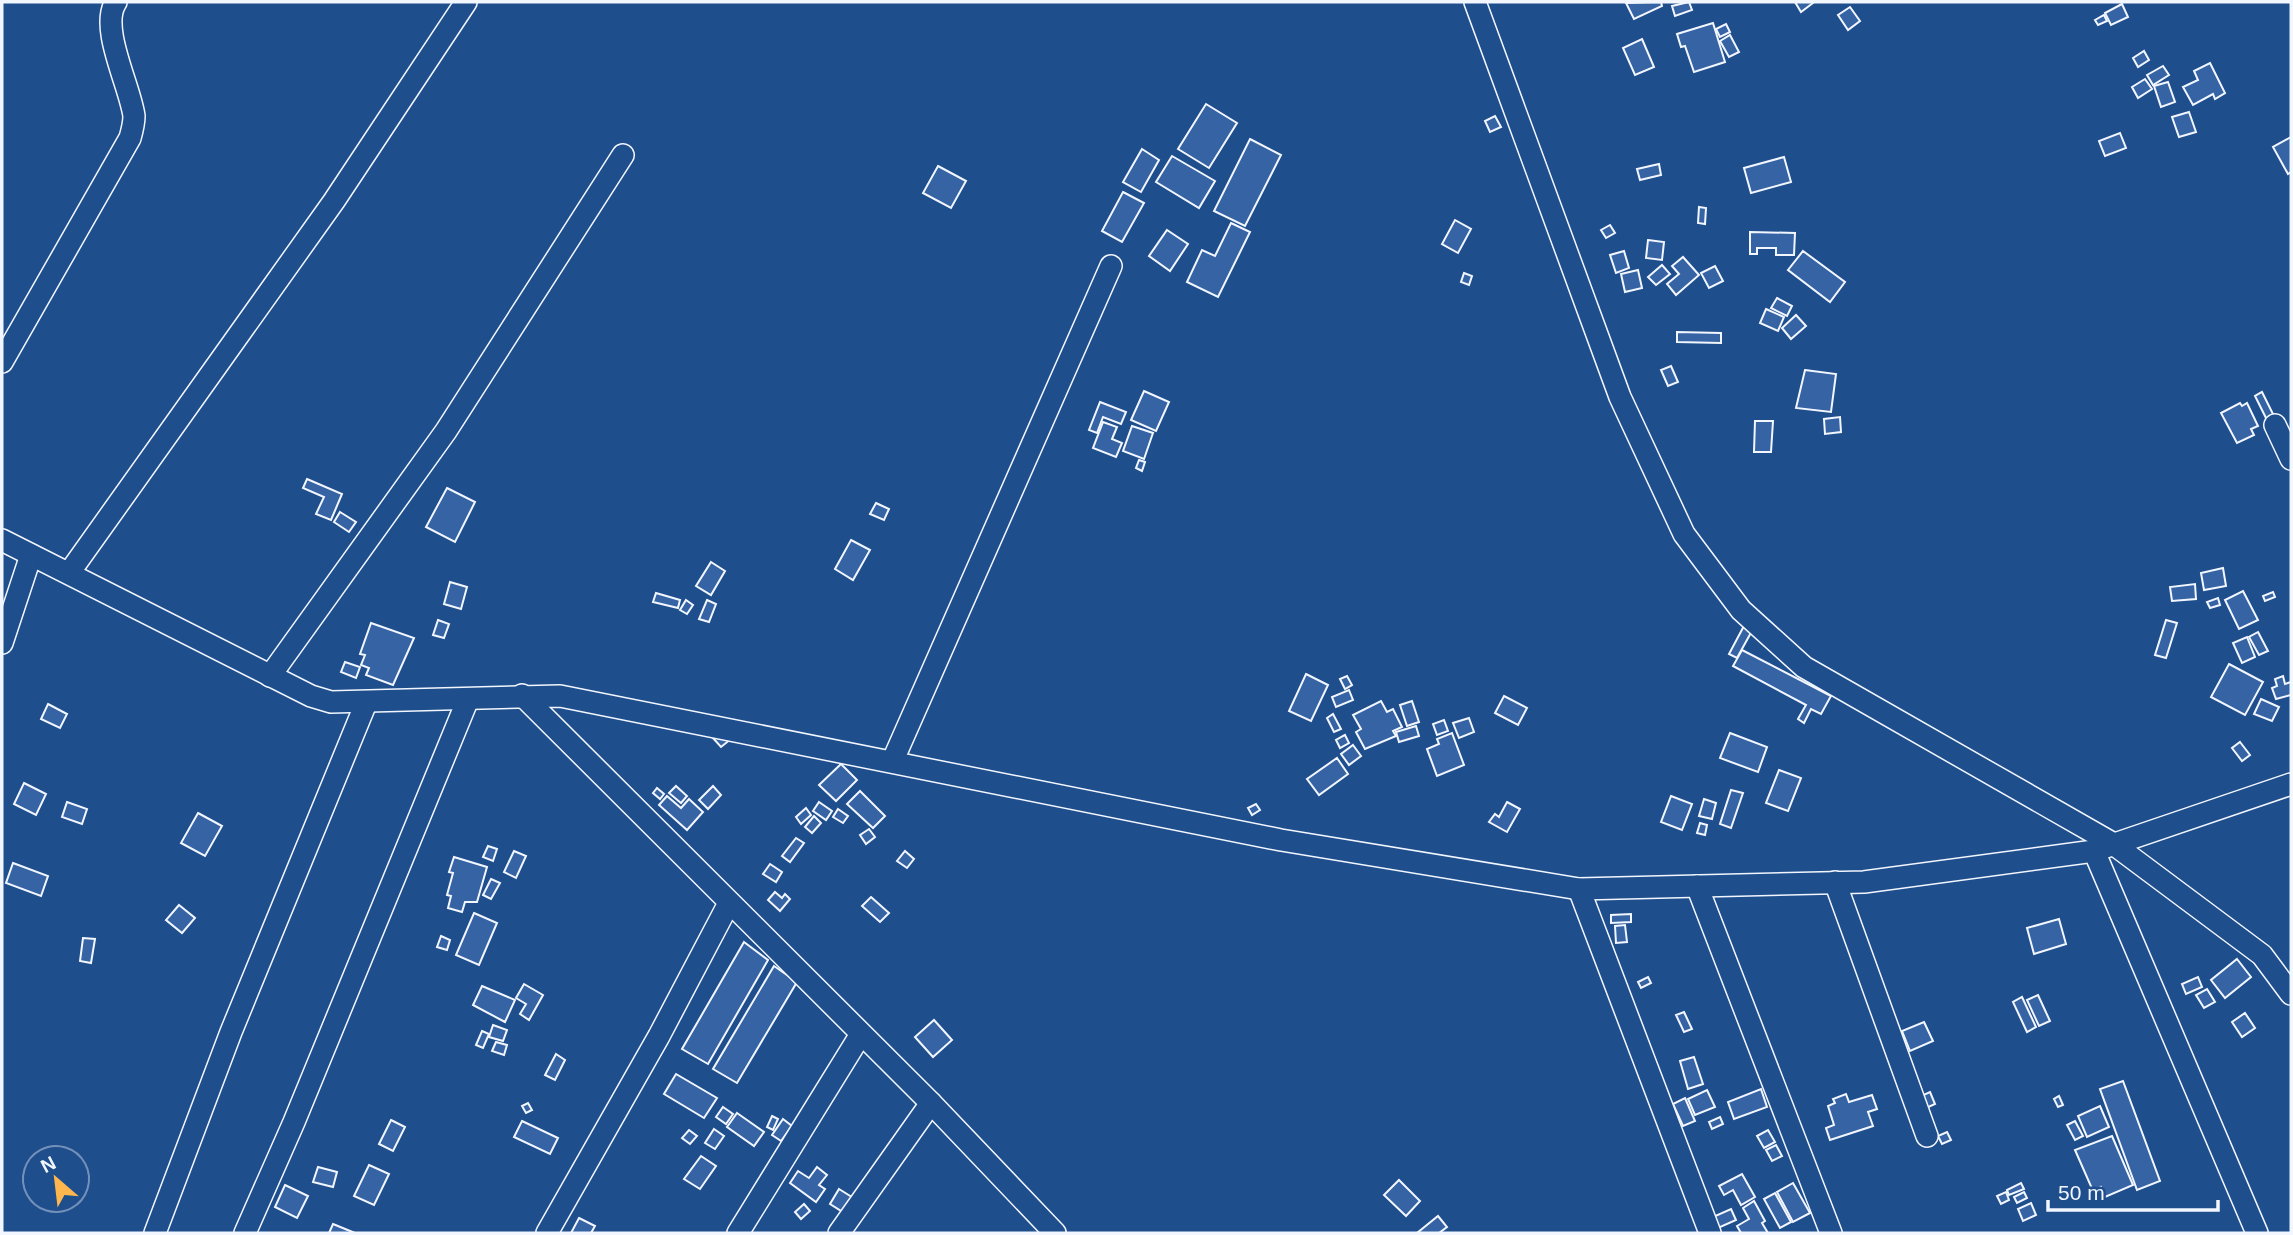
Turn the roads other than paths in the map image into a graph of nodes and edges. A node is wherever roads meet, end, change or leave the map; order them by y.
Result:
1 (116, 2) edge
2 (466, 2) edge
3 (1475, 2) edge
4 (623, 155) dead end
5 (1111, 266) dead end
6 (2, 362) edge
7 (2275, 425) dead end
8 (2291, 458) edge
9 (2, 540) edge
10 (32, 555) junction
11 (69, 573) junction
12 (2, 643) edge
13 (270, 676) junction
14 (522, 695) junction
15 (468, 699) junction
16 (366, 703) junction
17 (893, 760) junction
18 (2291, 784) edge
19 (2103, 847) junction
20 (1835, 882) junction
21 (1697, 886) junction
22 (1579, 889) junction
23 (729, 903) junction
24 (2291, 994) edge
25 (861, 1034) junction
26 (931, 1103) junction
27 (1927, 1136) dead end
28 (155, 1233) edge
29 (245, 1233) edge
30 (547, 1233) edge
31 (738, 1233) edge
32 (839, 1233) edge
33 (1055, 1233) edge
34 (1710, 1233) edge
35 (1831, 1233) edge
36 (2258, 1233) edge

1 - 6 street
2 - 11 street
3 - 19 street
4 - 13 street
5 - 17 street
7 - 8 street
9 - 10 street
10 - 11 street
10 - 12 street
11 - 13 street
13 - 16 street
14 - 15 street
14 - 17 street
14 - 23 street
15 - 16 street
15 - 29 street
16 - 28 street
17 - 22 street
18 - 19 street
19 - 20 street
19 - 24 street
19 - 36 street
20 - 21 street
20 - 27 street
21 - 22 street
21 - 35 street
22 - 34 street
23 - 25 street
23 - 30 street
25 - 26 street
25 - 31 street
26 - 32 street
26 - 33 street

